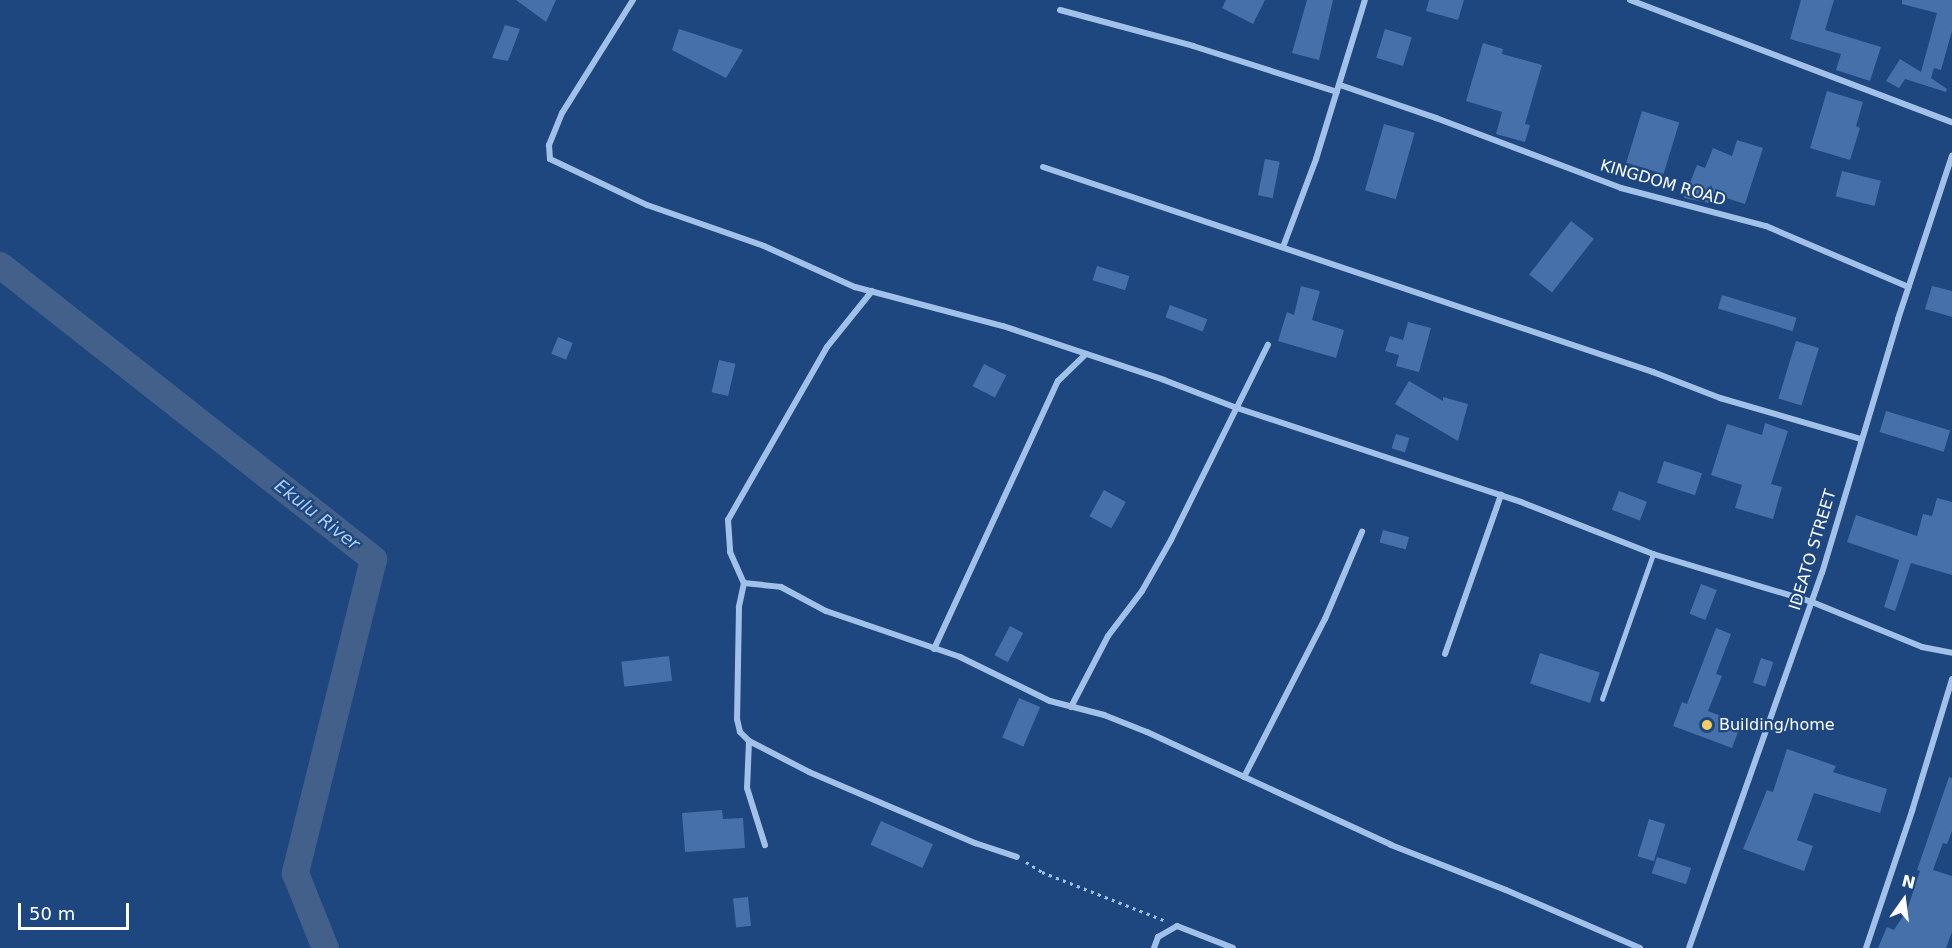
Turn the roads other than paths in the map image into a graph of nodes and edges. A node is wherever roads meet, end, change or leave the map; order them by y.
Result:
1 (633, 0) edge
2 (1365, 0) edge
3 (1630, 0) edge
4 (1060, 10) dead end
5 (1338, 88) junction
6 (1952, 122) edge
7 (1952, 156) edge
8 (1043, 167) dead end
9 (1284, 247) junction
10 (1908, 288) junction
11 (872, 291) junction
12 (1268, 345) dead end
13 (1086, 354) junction
14 (1237, 408) junction
15 (1861, 439) junction
16 (1501, 495) junction
17 (1362, 532) dead end
18 (1653, 554) junction
19 (744, 583) junction
20 (1812, 602) junction
21 (934, 649) junction
22 (1952, 653) edge
23 (1445, 654) dead end
24 (1952, 679) edge
25 (1602, 699) dead end
26 (1071, 707) junction
27 (749, 741) junction
28 (1244, 777) junction
29 (765, 845) dead end
30 (1017, 857) road end
31 (1154, 948) edge
32 (1233, 948) edge
33 (1640, 948) edge
34 (1689, 948) edge
35 (1866, 948) edge

1 - 11 street
2 - 5 street
3 - 6 street
4 - 5 street, KINGDOM ROAD
5 - 9 street
5 - 10 street, KINGDOM ROAD
7 - 10 street, IDEATO STREET
8 - 9 street
9 - 15 street
10 - 15 street, IDEATO STREET
11 - 13 street
11 - 19 street
12 - 14 street
13 - 14 street
13 - 21 street
14 - 16 street
14 - 26 street
15 - 20 street, IDEATO STREET
16 - 18 street
16 - 23 street
17 - 28 street
18 - 20 street
18 - 25 lane
19 - 21 street
19 - 27 street
20 - 22 street
20 - 34 street, IDEATO STREET
21 - 26 street
24 - 35 street
26 - 28 street
27 - 29 street
27 - 30 street
28 - 33 street
31 - 32 street

